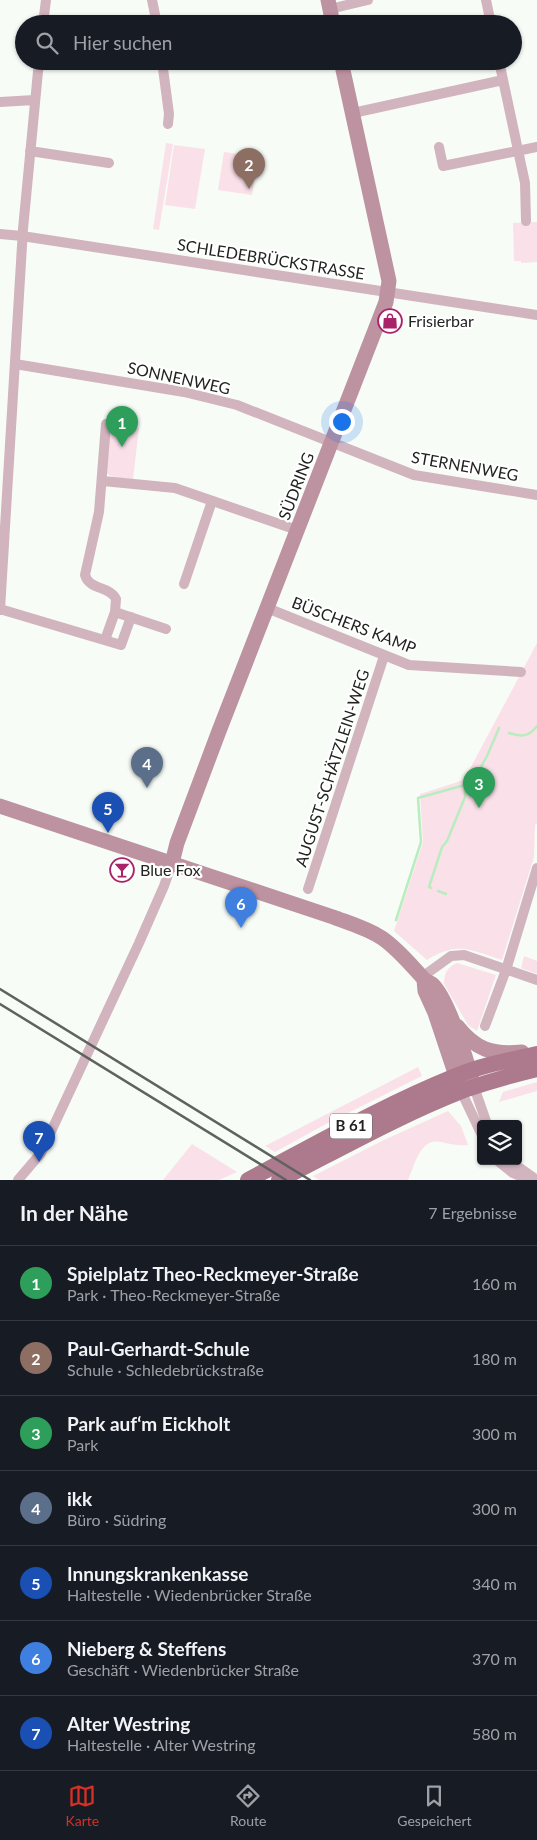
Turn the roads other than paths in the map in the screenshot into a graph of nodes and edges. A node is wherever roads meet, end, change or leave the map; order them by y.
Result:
1 (46, 0) edge
2 (152, 0) edge
3 (368, 0) edge
4 (486, 0) edge
5 (330, 11) edge
6 (44, 15) edge
7 (154, 15) edge
8 (489, 15) edge
9 (38, 70) edge
10 (163, 70) edge
11 (343, 70) edge
12 (501, 70) edge
13 (503, 80) junction
14 (34, 100) junction
15 (0, 102) edge
16 (353, 113) junction
17 (168, 124) dead end
18 (439, 147) dead end
19 (537, 147) edge
20 (519, 150) junction
21 (30, 151) junction
22 (109, 163) dead end
23 (526, 221) dead end
24 (0, 234) edge
25 (22, 236) junction
26 (388, 292) junction
27 (537, 315) edge
28 (15, 364) junction
29 (106, 424) dead end
30 (332, 442) junction
31 (102, 481) junction
32 (537, 495) edge
33 (212, 501) junction
34 (297, 530) junction
35 (3, 537) edge
36 (184, 584) dead end
37 (267, 608) junction
38 (0, 610) edge
39 (115, 612) junction
40 (131, 617) junction
41 (166, 629) dead end
42 (105, 640) junction
43 (384, 656) junction
44 (521, 672) dead end
45 (0, 806) edge
46 (172, 863) junction
47 (537, 868) edge
48 (308, 889) dead end
49 (506, 970) junction
50 (423, 979) junction
51 (537, 980) edge
52 (450, 1017) junction
53 (485, 1026) dead end
54 (537, 1052) edge
55 (537, 1069) edge
56 (462, 1073) junction
57 (468, 1089) junction
58 (477, 1120) edge
59 (485, 1120) edge
60 (503, 1165) edge
61 (516, 1165) edge
62 (18, 1180) edge
63 (248, 1180) edge
64 (279, 1180) edge
65 (528, 1180) edge
66 (537, 1180) edge

1 - 6 street
2 - 7 street
3 - 5 street
4 - 8 street
9 - 14 street
10 - 17 street
11 - 16 street, SÜDRING
12 - 13 street
13 - 16 street
13 - 20 street
14 - 15 street
14 - 21 street
16 - 26 street, SÜDRING
18 - 20 street
19 - 20 street
20 - 23 street
21 - 22 street
21 - 25 street
24 - 25 street, SCHLEDEBRÜCKSTRASSE
25 - 26 street, SCHLEDEBRÜCKSTRASSE
25 - 28 street
26 - 27 street, SCHLEDEBRÜCKSTRASSE
26 - 30 street, SÜDRING
28 - 30 street, SONNENWEG
28 - 35 street
29 - 31 street
30 - 32 street, STERNENWEG
30 - 34 street, SÜDRING
31 - 33 street
31 - 39 street
33 - 34 street
33 - 36 street
34 - 37 street, SÜDRING
35 - 38 street
37 - 43 street, BÜSCHERS KAMP
37 - 46 street, SÜDRING
38 - 42 street
39 - 40 street
39 - 42 street
40 - 41 street
40 - 42 street
43 - 44 street, BÜSCHERS KAMP
43 - 48 street, AUGUST-SCHÄTZLEIN-WEG
45 - 46 street
46 - 50 street
46 - 62 street
47 - 49 street
49 - 50 street
49 - 51 street
49 - 53 street
50 - 52 street
50 - 56 street
52 - 54 street
52 - 56 street
54 - 56 main road, B 61
55 - 57 main road, B 61
56 - 57 street
56 - 63 main road, B 61
57 - 58 street
57 - 59 street
57 - 64 main road, B 61
60 - 65 street
61 - 66 street

